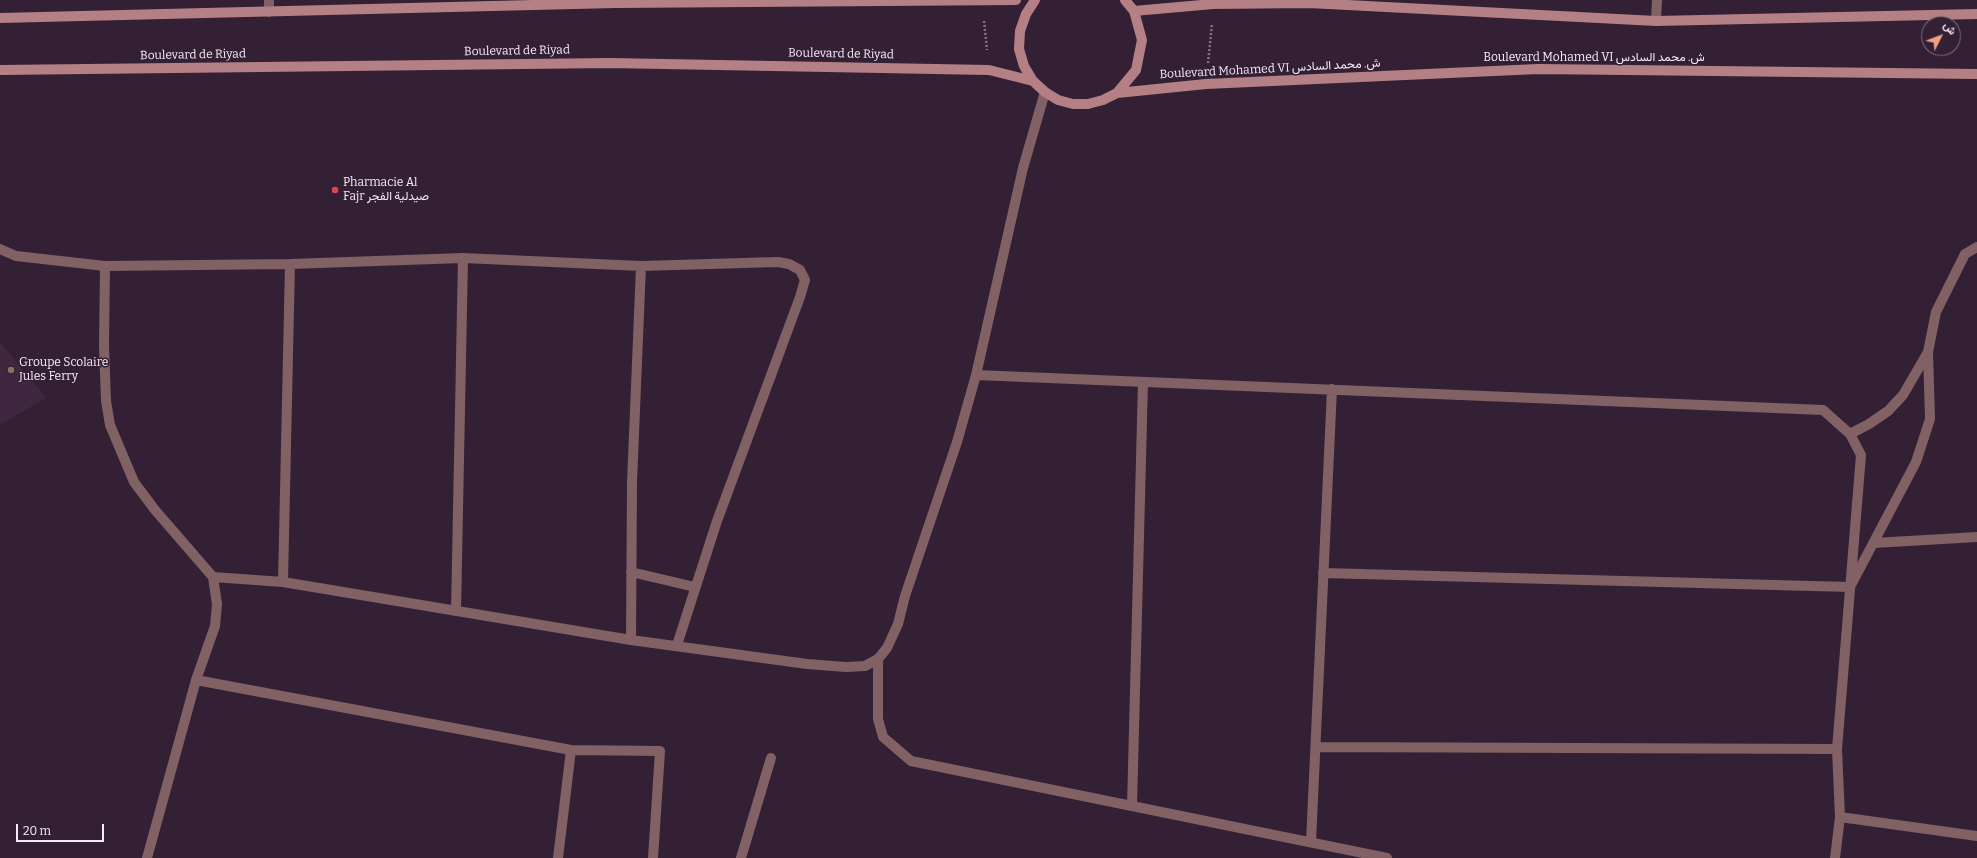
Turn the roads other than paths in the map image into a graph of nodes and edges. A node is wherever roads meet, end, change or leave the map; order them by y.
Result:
1 (269, 0) edge
2 (982, 0) edge
3 (1016, 0) edge
4 (1036, 0) edge
5 (1126, 0) edge
6 (1657, 0) edge
7 (615, 1) edge
8 (1134, 11) junction
9 (269, 12) junction
10 (1977, 14) edge
11 (0, 18) edge
12 (1656, 21) junction
13 (0, 70) edge
14 (1977, 74) edge
15 (1033, 81) junction
16 (1045, 92) junction
17 (1117, 93) junction
18 (1977, 247) edge
19 (0, 249) edge
20 (463, 258) junction
21 (290, 264) junction
22 (105, 266) junction
23 (641, 266) junction
24 (1928, 352) junction
25 (976, 374) junction
26 (1143, 382) junction
27 (1332, 389) junction
28 (1850, 434) junction
29 (1977, 537) edge
30 (1874, 543) junction
31 (631, 572) junction
32 (1323, 573) junction
33 (213, 577) junction
34 (283, 582) junction
35 (1850, 586) junction
36 (695, 587) junction
37 (456, 611) junction
38 (631, 640) junction
39 (677, 645) junction
40 (878, 659) junction
41 (196, 680) junction
42 (1316, 747) junction
43 (1837, 749) junction
44 (571, 750) junction
45 (772, 758) dead end
46 (1132, 806) junction
47 (1840, 817) junction
48 (1977, 836) edge
49 (1311, 842) junction
50 (147, 858) edge
51 (558, 858) edge
52 (653, 858) edge
53 (741, 858) edge
54 (1387, 858) edge
55 (1834, 858) edge

1 - 9 street
2 - 3 main road
2 - 7 main road
4 - 15 main road
5 - 8 main road
6 - 12 street
7 - 9 main road
8 - 12 main road
8 - 17 main road
9 - 11 main road
10 - 12 main road
13 - 15 main road, Boulevard de Riyad
14 - 17 main road, Boulevard Mohamed VI ش. محمد السادس
15 - 16 main road
16 - 17 main road
16 - 25 street
18 - 24 street
19 - 22 street
20 - 21 street
20 - 23 street
20 - 37 street
21 - 22 street
21 - 34 street
22 - 33 street
23 - 31 street
23 - 36 street
24 - 28 street
24 - 30 street
25 - 26 street
25 - 40 street
26 - 27 street
26 - 46 street
27 - 28 street
27 - 32 street
28 - 35 street
29 - 30 street
30 - 35 street
31 - 36 street
31 - 38 street
32 - 35 street
32 - 42 street
33 - 34 street
33 - 41 street
34 - 37 street
35 - 43 street
36 - 39 street
37 - 38 street
38 - 39 street
39 - 40 street
40 - 46 street
41 - 44 street
41 - 50 street
42 - 43 street
42 - 49 street
43 - 47 street
44 - 51 street
44 - 52 street
45 - 53 street
46 - 49 street
47 - 48 street
47 - 55 street
49 - 54 street

